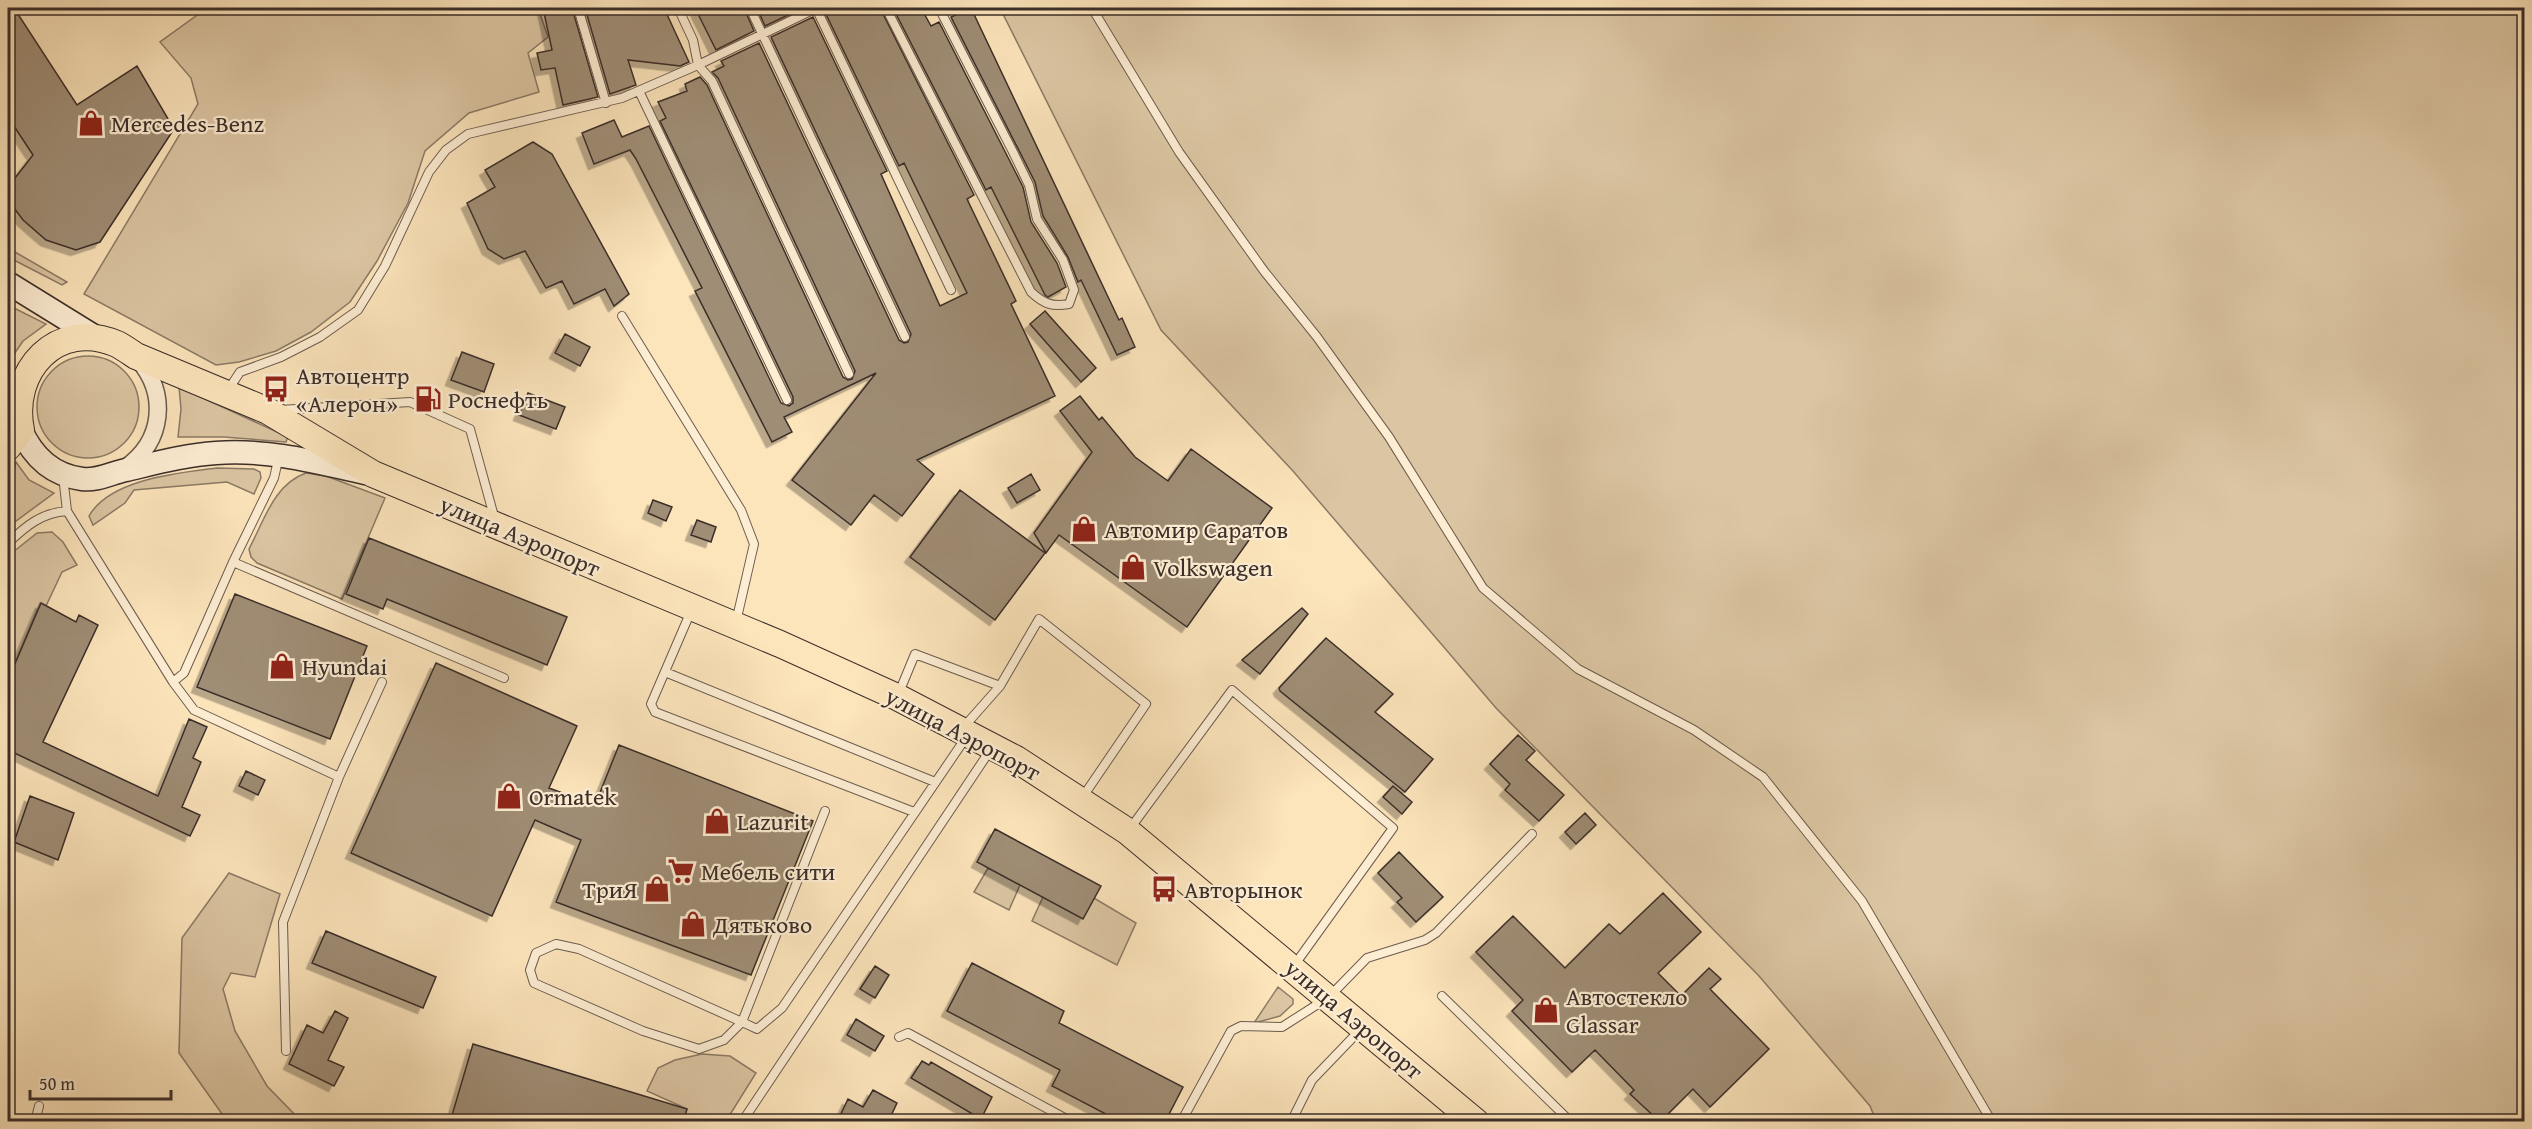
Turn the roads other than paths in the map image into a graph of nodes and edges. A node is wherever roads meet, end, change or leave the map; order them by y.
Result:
1 (578, 8) edge
2 (678, 8) edge
3 (750, 8) edge
4 (817, 8) edge
5 (886, 8) edge
6 (939, 8) edge
7 (1092, 8) edge
8 (763, 34) junction
9 (698, 65) junction
10 (639, 91) junction
11 (606, 103) junction
12 (8, 283) edge
13 (951, 290) dead end
14 (622, 316) dead end
15 (905, 337) dead end
16 (97, 338) junction
17 (136, 357) junction
18 (849, 374) dead end
19 (226, 392) junction
20 (787, 400) dead end
21 (268, 411) junction
22 (13, 422) edge
23 (279, 455) junction
24 (122, 471) junction
25 (63, 474) junction
26 (373, 474) junction
27 (67, 511) junction
28 (497, 526) junction
29 (8, 543) edge
30 (233, 562) junction
31 (693, 608) junction
32 (735, 625) junction
33 (665, 672) junction
34 (504, 678) dead end
35 (173, 682) junction
36 (382, 682) dead end
37 (1000, 686) junction
38 (897, 697) junction
39 (965, 731) junction
40 (993, 746) junction
41 (339, 777) junction
42 (935, 782) junction
43 (1080, 801) junction
44 (825, 811) dead end
45 (914, 812) junction
46 (1127, 831) junction
47 (1532, 834) dead end
48 (1293, 968) junction
49 (1442, 996) dead end
50 (1329, 997) junction
51 (742, 1022) junction
52 (1363, 1027) junction
53 (898, 1037) dead end
54 (286, 1051) dead end
55 (39, 1106) dead end
56 (35, 1122) edge
57 (742, 1122) edge
58 (1072, 1122) edge
59 (1181, 1122) edge
60 (1291, 1122) edge
61 (1476, 1122) edge
62 (1571, 1122) edge
63 (1992, 1122) edge

1 - 11 lane
2 - 9 lane
3 - 8 lane
4 - 8 lane
4 - 13 lane
5 - 6 lane
7 - 63 lane
8 - 9 lane
8 - 15 lane
9 - 10 lane
9 - 18 lane
10 - 11 lane
10 - 20 lane
11 - 19 lane
12 - 16 main road, улица Аэропорт
14 - 32 lane
16 - 17 main road, улица Аэропорт
16 - 22 main road, улица Аэропорт
17 - 19 main road, улица Аэропорт
17 - 24 street, улица Аэропорт
19 - 21 main road, улица Аэропорт
21 - 26 main road, улица Аэропорт
21 - 28 lane
22 - 25 main road, улица Аэропорт
23 - 24 main road, улица Аэропорт
23 - 26 main road, улица Аэропорт
23 - 30 lane
24 - 25 main road, улица Аэропорт
25 - 27 lane
26 - 28 main road, улица Аэропорт
27 - 29 lane
27 - 35 lane
28 - 31 main road, улица Аэропорт
30 - 34 lane
30 - 35 lane
31 - 32 main road, улица Аэропорт
31 - 33 lane
32 - 38 main road, улица Аэропорт
33 - 42 lane
33 - 45 lane
35 - 41 lane
36 - 41 lane
37 - 38 lane
37 - 39 lane
37 - 43 lane
38 - 39 main road, улица Аэропорт
39 - 40 main road, улица Аэропорт
39 - 42 lane
40 - 43 main road, улица Аэропорт
40 - 57 lane
41 - 54 lane
42 - 45 lane
43 - 46 main road, улица Аэропорт
44 - 51 lane
45 - 51 lane
46 - 48 main road, улица Аэропорт
46 - 48 lane
47 - 50 lane
48 - 50 main road, улица Аэропорт
49 - 62 lane
50 - 52 main road, улица Аэропорт
50 - 59 lane
51 - 51 lane
52 - 60 lane
52 - 61 main road, улица Аэропорт
53 - 58 lane
55 - 56 lane

